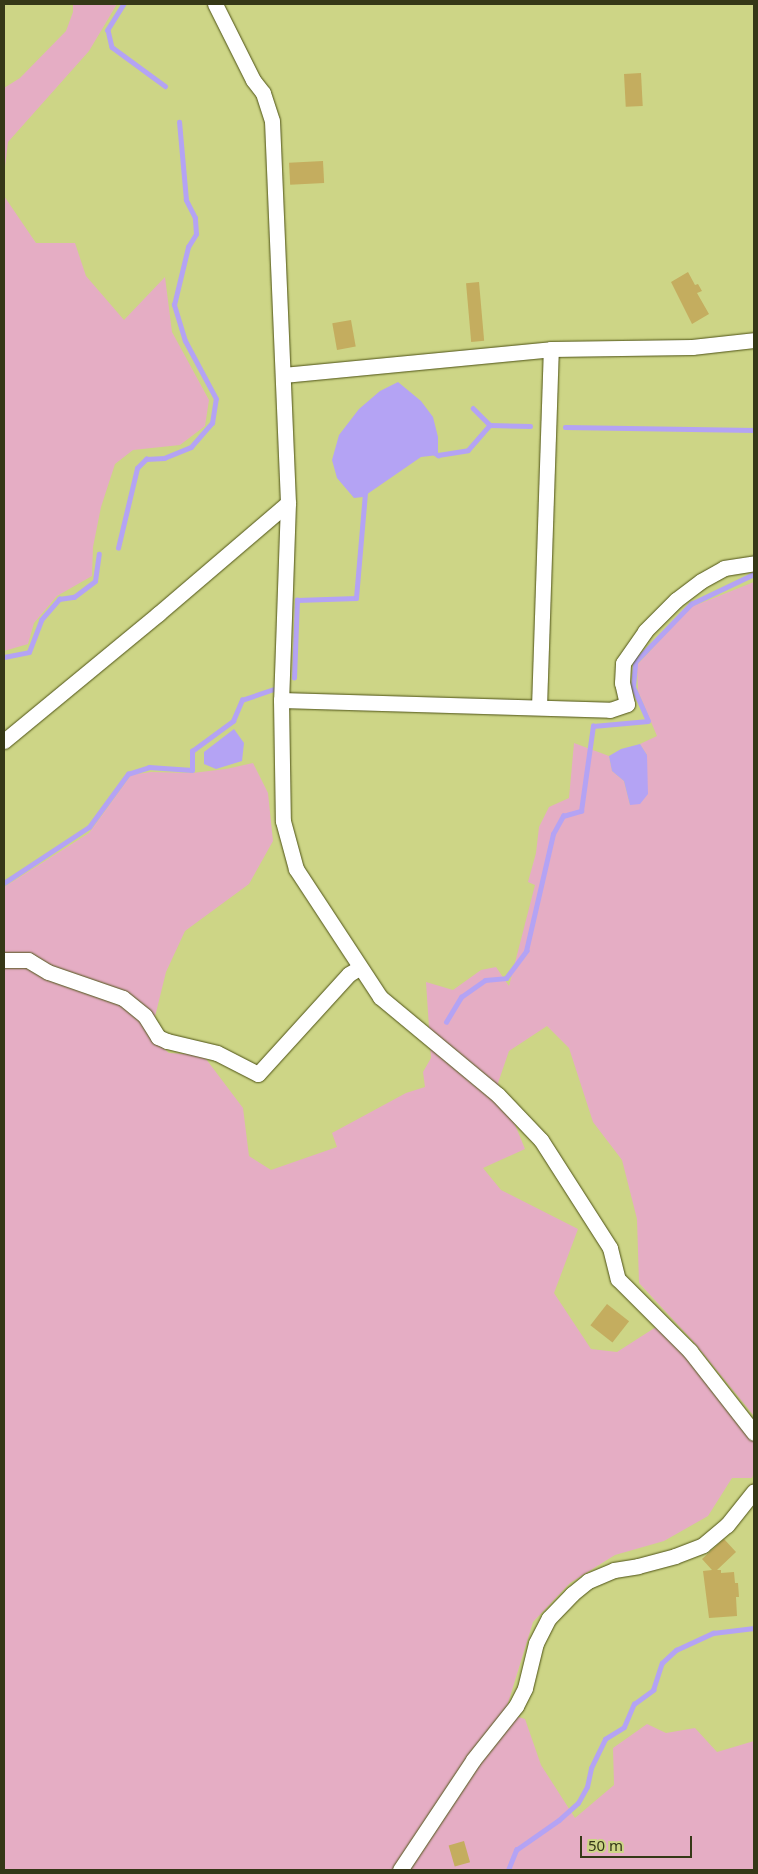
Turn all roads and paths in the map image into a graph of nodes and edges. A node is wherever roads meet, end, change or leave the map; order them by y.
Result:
1 (215, 4) edge
2 (754, 340) edge
3 (552, 349) junction
4 (283, 375) junction
5 (288, 503) junction
6 (754, 563) edge
7 (281, 700) junction
8 (539, 707) junction
9 (4, 741) edge
10 (4, 960) edge
11 (359, 968) junction
12 (754, 1433) edge
13 (754, 1491) edge
14 (400, 1870) edge

1 - 4 street
2 - 3 street
3 - 4 street
3 - 8 street
4 - 5 street
5 - 7 street
5 - 9 street
6 - 8 street
7 - 8 street
7 - 11 street
10 - 11 street
11 - 12 street
13 - 14 street

